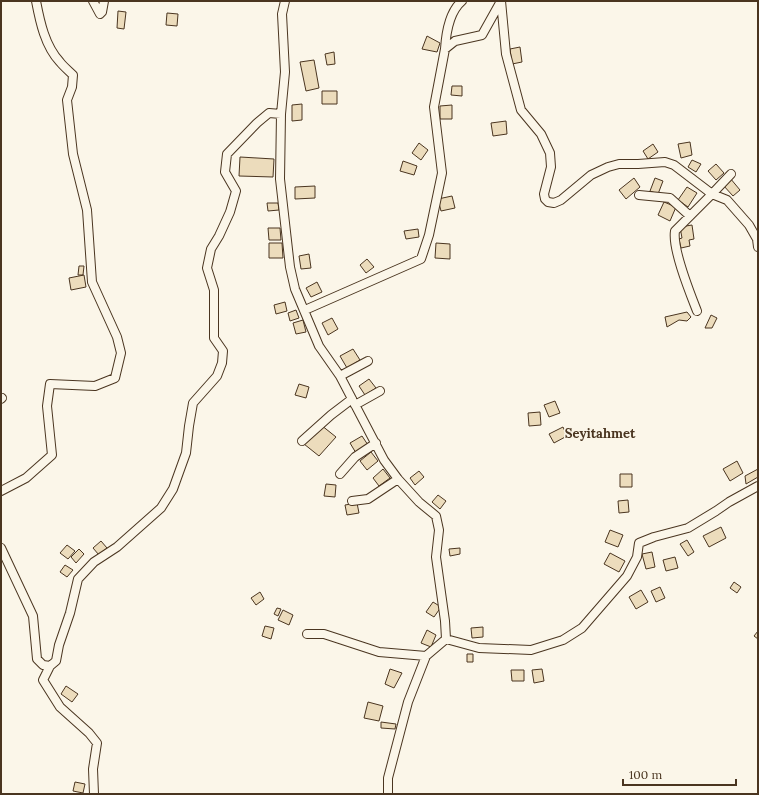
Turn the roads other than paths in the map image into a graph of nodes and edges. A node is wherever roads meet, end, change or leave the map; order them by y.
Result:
1 (36, 1) edge
2 (92, 1) edge
3 (104, 1) edge
4 (285, 1) edge
5 (462, 1) edge
6 (501, 1) edge
7 (445, 49) junction
8 (281, 114) junction
9 (731, 174) dead end
10 (712, 194) junction
11 (639, 195) dead end
12 (690, 216) junction
13 (758, 247) edge
14 (305, 310) junction
15 (697, 312) dead end
16 (368, 360) dead end
17 (340, 376) junction
18 (380, 392) dead end
19 (353, 402) junction
20 (302, 441) dead end
21 (376, 443) junction
22 (340, 474) dead end
23 (398, 479) junction
24 (758, 486) edge
25 (1, 491) edge
26 (352, 501) dead end
27 (1, 548) edge
28 (307, 634) dead end
29 (446, 639) junction
30 (426, 656) junction
31 (50, 666) junction
32 (94, 794) edge
33 (388, 794) edge

1 - 25 street
2 - 3 street
4 - 8 street
5 - 7 street
6 - 7 street
6 - 10 street
7 - 14 street
8 - 14 street
8 - 31 street
9 - 10 street
10 - 12 street
10 - 13 street
11 - 12 street
12 - 15 street
14 - 17 street
16 - 17 street
17 - 19 street
18 - 19 street
19 - 20 street
19 - 21 street
21 - 22 street
21 - 23 street
23 - 26 street
23 - 29 street
24 - 29 street
27 - 31 street
28 - 30 street
29 - 30 street
30 - 33 street
31 - 32 street

